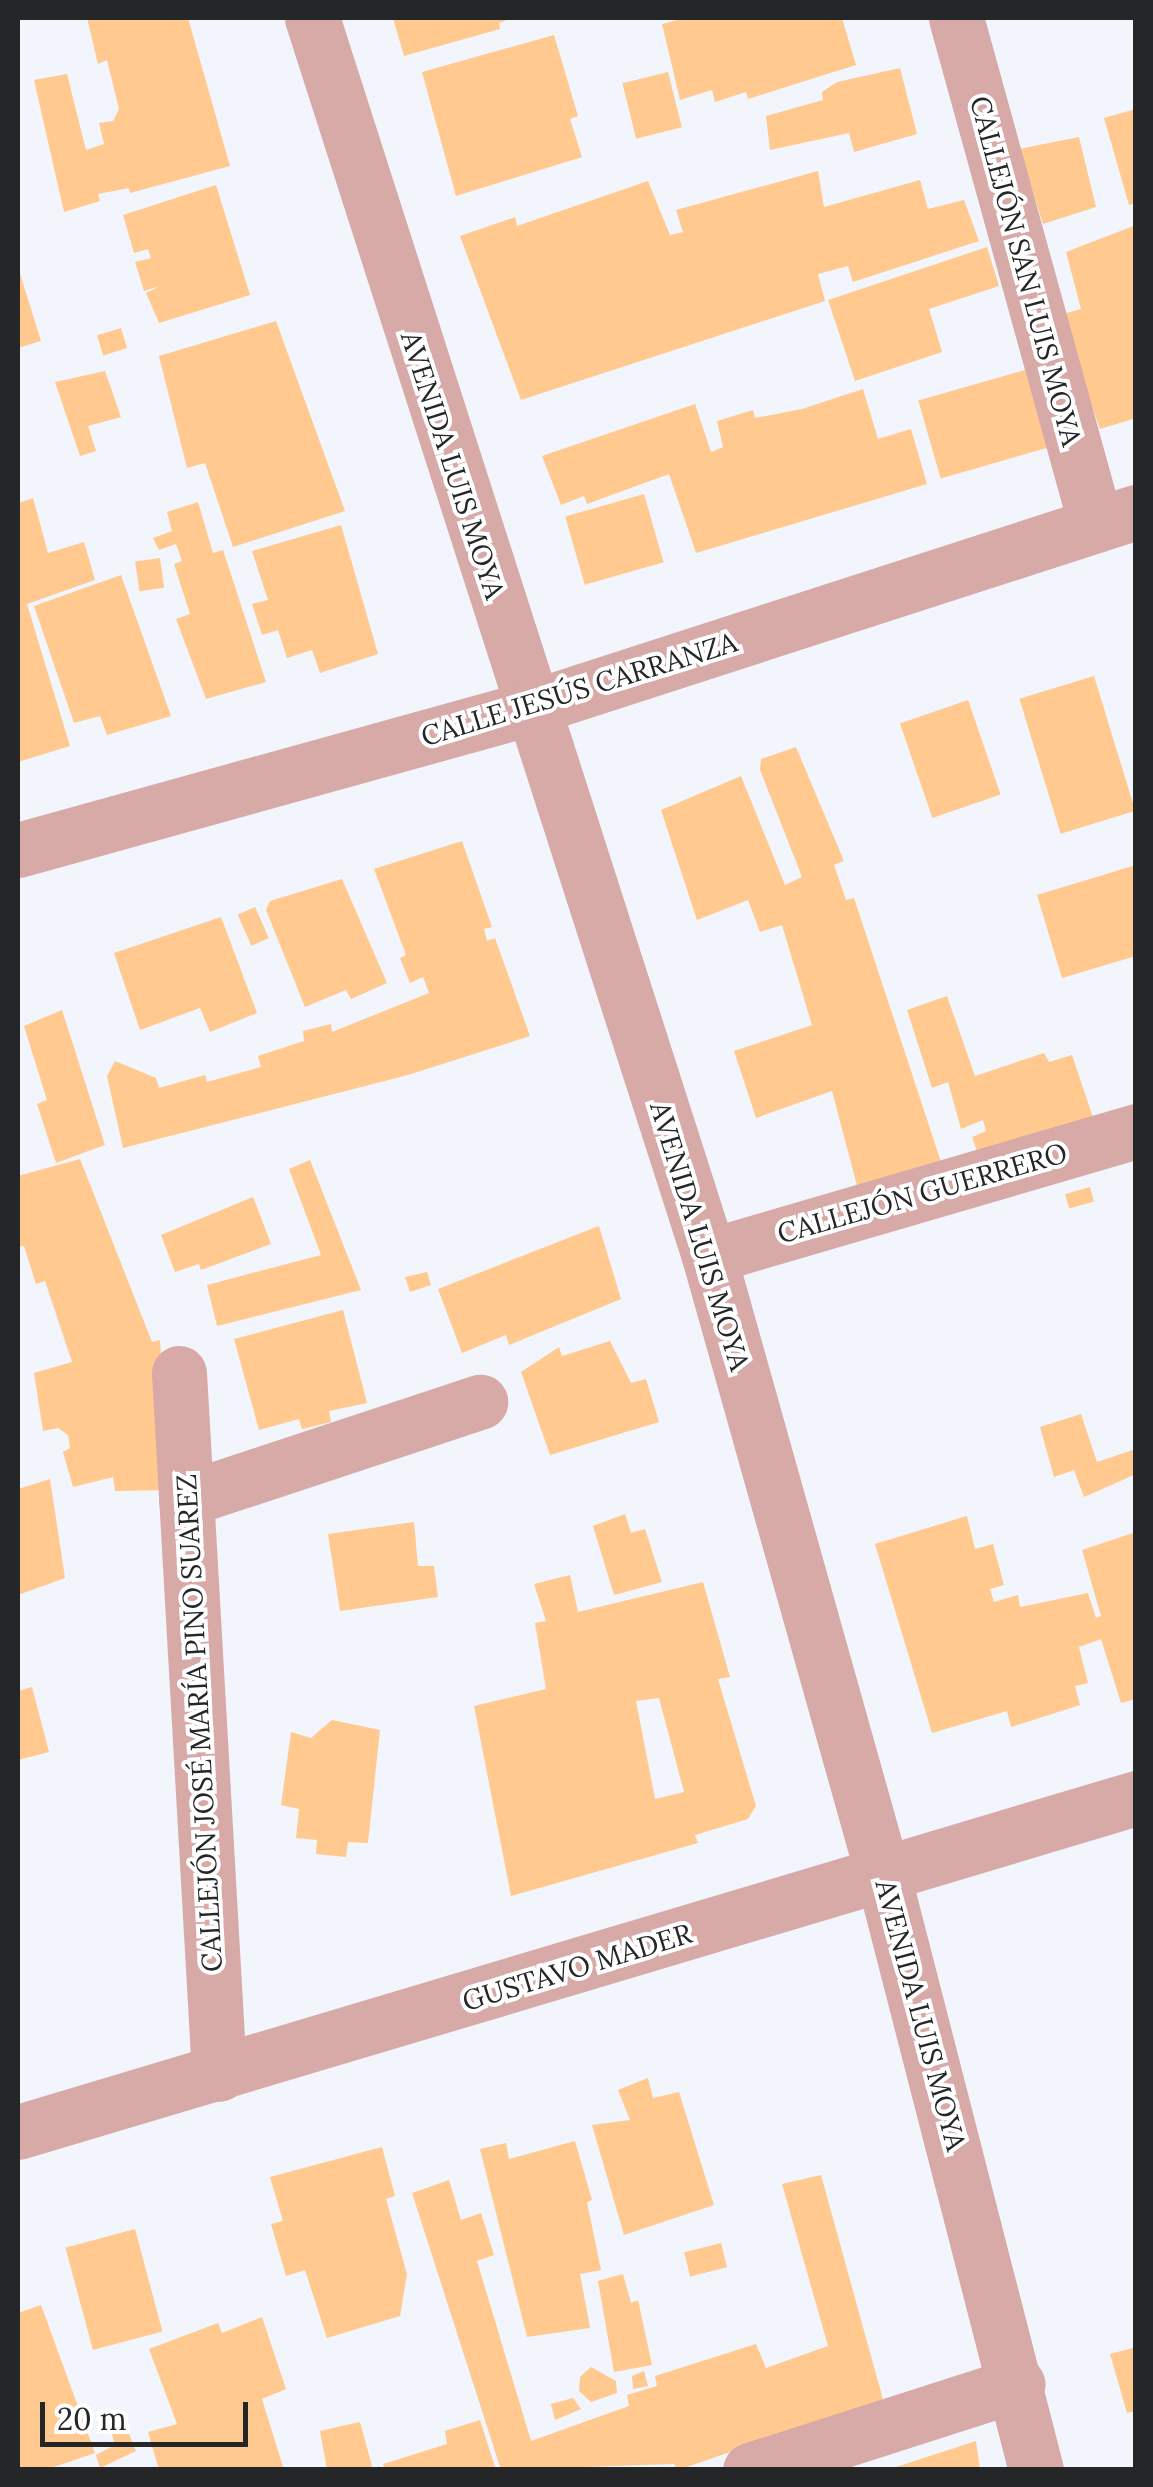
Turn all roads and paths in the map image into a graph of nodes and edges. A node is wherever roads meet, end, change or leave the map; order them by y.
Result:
1 (312, 18) edge
2 (956, 18) edge
3 (1116, 518) edge
4 (530, 708) junction
5 (18, 850) edge
6 (1136, 1131) edge
7 (709, 1256) junction
8 (179, 1373) dead end
9 (480, 1402) dead end
10 (186, 1499) junction
11 (1136, 1798) edge
12 (884, 1875) junction
13 (219, 2074) junction
14 (18, 2132) edge
15 (1018, 2384) junction
16 (750, 2470) edge
17 (1036, 2470) edge

1 - 4 street, AVENIDA LUIS MOYA
2 - 3 street, CALLEJÓN SAN LUIS MOYA
3 - 4 street, CALLE JESÚS CARRANZA
4 - 5 street, CALLE JESÚS CARRANZA
4 - 7 street, AVENIDA LUIS MOYA
6 - 7 street, CALLEJÓN GUERRERO
7 - 12 street, AVENIDA LUIS MOYA
8 - 10 street, CALLEJÓN JOSÉ MARÍA PINO SUAREZ
9 - 10 street
10 - 13 street, CALLEJÓN JOSÉ MARÍA PINO SUAREZ
11 - 12 street, GUSTAVO MADER
12 - 13 street, GUSTAVO MADER
12 - 15 street, AVENIDA LUIS MOYA
13 - 14 street, GUSTAVO MADER
15 - 16 street
15 - 17 street, AVENIDA LUIS MOYA

